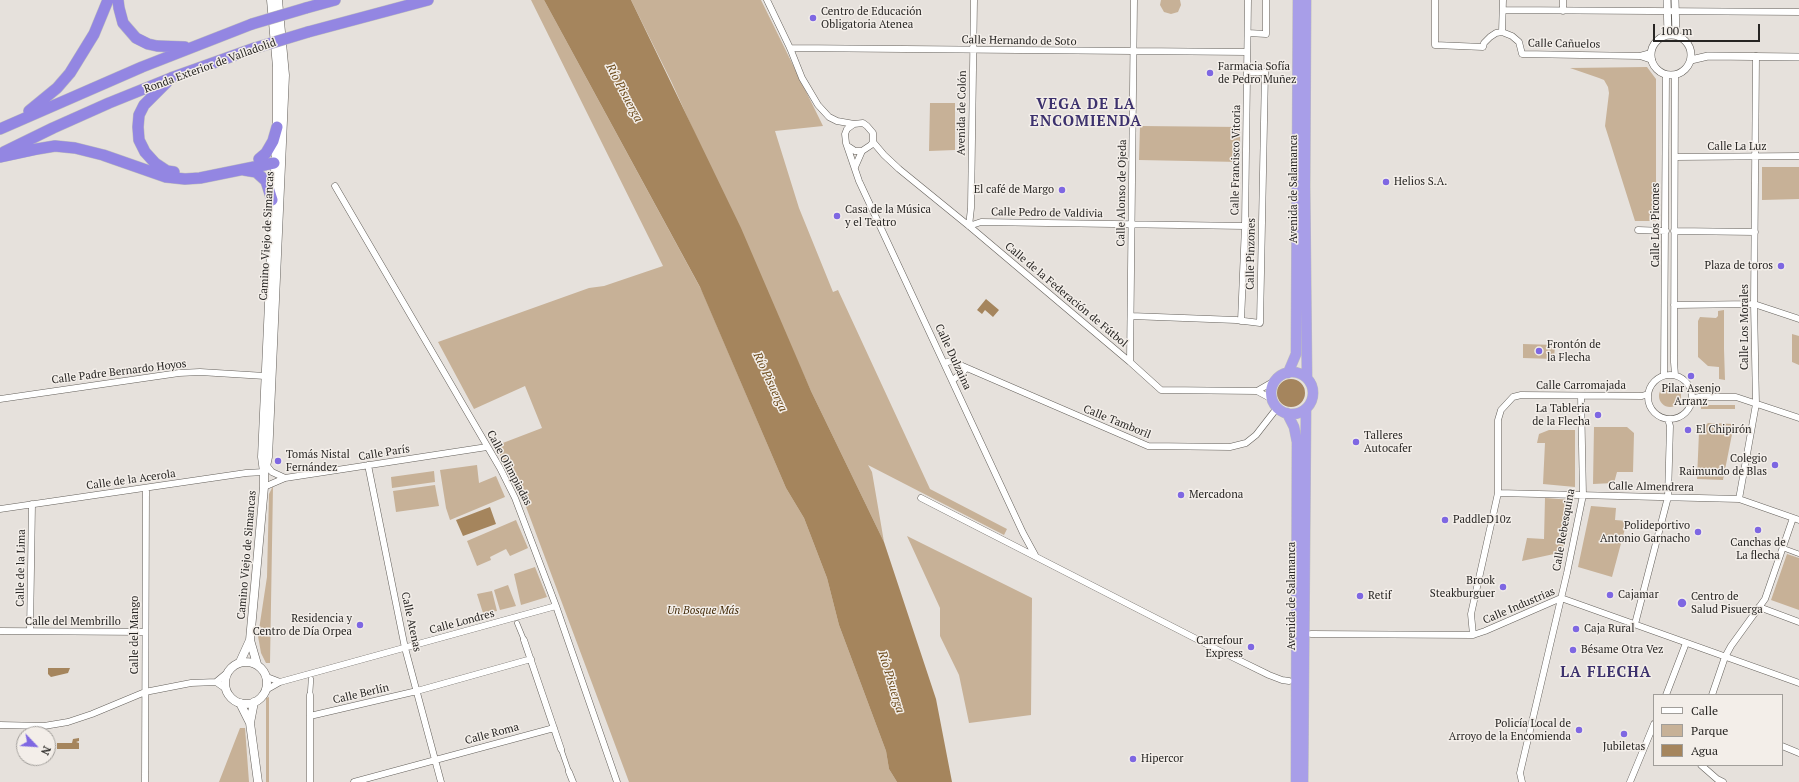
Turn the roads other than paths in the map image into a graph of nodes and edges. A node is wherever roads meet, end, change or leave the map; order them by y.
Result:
1 (108, 0) edge
2 (118, 0) edge
3 (270, 0) edge
4 (274, 0) edge
5 (278, 0) edge
6 (336, 0) edge
7 (428, 0) edge
8 (767, 0) edge
9 (974, 0) edge
10 (1134, 0) edge
11 (1248, 0) edge
12 (1266, 0) edge
13 (1298, 0) edge
14 (1306, 0) edge
15 (1435, 0) edge
16 (1503, 0) edge
17 (1563, 0) edge
18 (1668, 0) edge
19 (1675, 0) edge
20 (1503, 10) junction
21 (1563, 11) junction
22 (1671, 11) junction
23 (1799, 12) edge
24 (1502, 32) junction
25 (1248, 33) junction
26 (1668, 35) junction
27 (1676, 35) junction
28 (190, 47) junction
29 (790, 48) junction
30 (973, 50) junction
31 (1691, 51) junction
32 (283, 52) junction
33 (1132, 52) junction
34 (1247, 52) junction
35 (1651, 53) junction
36 (1640, 56) junction
37 (1705, 56) junction
38 (1756, 56) junction
39 (1799, 57) edge
40 (1652, 60) junction
41 (1691, 60) junction
42 (1247, 72) junction
43 (1666, 75) junction
44 (1675, 75) junction
45 (171, 78) junction
46 (284, 98) junction
47 (837, 121) junction
48 (14, 122) junction
49 (854, 124) junction
50 (277, 127) junction
51 (0, 129) edge
52 (845, 134) junction
53 (873, 142) junction
54 (848, 147) junction
55 (865, 150) junction
56 (884, 155) junction
57 (0, 156) edge
58 (1799, 156) edge
59 (1675, 157) junction
60 (1755, 157) junction
61 (259, 159) junction
62 (274, 163) junction
63 (855, 167) junction
64 (242, 170) junction
65 (335, 186) dead end
66 (272, 200) junction
67 (1132, 224) junction
68 (969, 226) junction
69 (1245, 226) junction
70 (1638, 230) dead end
71 (1666, 231) junction
72 (1674, 231) junction
73 (1755, 232) junction
74 (276, 278) junction
75 (1754, 304) junction
76 (1674, 305) junction
77 (1131, 316) junction
78 (1799, 319) edge
79 (1241, 321) junction
80 (274, 329) junction
81 (1130, 362) junction
82 (944, 363) junction
83 (967, 368) junction
84 (1288, 373) junction
85 (1664, 375) junction
86 (1675, 375) junction
87 (265, 376) junction
88 (1307, 378) junction
89 (953, 380) junction
90 (1276, 380) junction
91 (1257, 391) junction
92 (1581, 396) junction
93 (1646, 396) junction
94 (1692, 397) junction
95 (0, 398) edge
96 (1275, 403) junction
97 (1756, 404) junction
98 (1306, 409) junction
99 (1287, 414) junction
100 (1671, 418) junction
101 (1799, 418) edge
102 (269, 430) junction
103 (487, 447) junction
104 (368, 465) junction
105 (266, 469) junction
106 (285, 478) junction
107 (264, 487) junction
108 (146, 488) junction
109 (1498, 492) junction
110 (1582, 495) junction
111 (1668, 497) junction
112 (921, 498) dead end
113 (1739, 499) junction
114 (32, 504) junction
115 (0, 509) edge
116 (1796, 519) edge
117 (1783, 548) junction
118 (1799, 554) edge
119 (1035, 555) junction
120 (1561, 598) junction
121 (556, 606) junction
122 (1759, 607) junction
123 (1799, 622) edge
124 (517, 623) dead end
125 (1635, 624) junction
126 (0, 631) edge
127 (30, 631) junction
128 (145, 632) junction
129 (1311, 634) dead end
130 (1473, 635) junction
131 (250, 640) junction
132 (524, 640) joint
133 (1686, 643) junction
134 (405, 648) junction
135 (1725, 657) junction
136 (531, 659) junction
137 (240, 662) junction
138 (256, 664) junction
139 (228, 672) junction
140 (266, 677) junction
141 (311, 679) dead end
142 (1289, 680) dead end
143 (216, 682) junction
144 (280, 682) junction
145 (1799, 683) edge
146 (226, 689) junction
147 (266, 690) junction
148 (417, 691) junction
149 (145, 692) junction
150 (1666, 694) edge
151 (1712, 694) edge
152 (310, 695) joint
153 (254, 702) junction
154 (240, 703) junction
155 (310, 716) junction
156 (250, 723) junction
157 (0, 725) edge
158 (1653, 726) edge
159 (554, 728) junction
160 (1783, 746) edge
161 (560, 749) joint
162 (1799, 752) edge
163 (435, 760) junction
164 (1702, 766) edge
165 (569, 772) joint
166 (145, 782) edge
167 (258, 782) edge
168 (310, 782) edge
169 (354, 782) edge
170 (441, 782) edge
171 (573, 782) edge
172 (617, 782) edge
173 (1296, 782) edge
174 (1303, 782) edge
175 (1522, 782) edge
176 (1630, 782) edge
177 (1723, 782) edge

1 - 48 highway
2 - 28 highway
3 - 50 main road, Camino Viejo de Simancas
4 - 32 main road
5 - 32 main road, Camino Viejo de Simancas
6 - 28 highway, Ronda Exterior de Valladolid, bridge
7 - 45 highway, Ronda Exterior de Valladolid, bridge
8 - 29 street
9 - 30 street, Avenida de Colón
10 - 33 street, Calle Alonso de Ojeda
11 - 25 street, Calle Francisco Vitoria
12 - 25 street
13 - 84 highway, Avenida de Salamanca
14 - 88 highway, Avenida de Salamanca
15 - 24 street
16 - 20 street
17 - 21 street
18 - 22 street
19 - 22 street
20 - 21 street
20 - 24 street
21 - 22 street
22 - 23 street
22 - 26 street
22 - 27 street
24 - 36 street, Calle Cañuelos
25 - 34 street, Calle Francisco Vitoria
26 - 27 street
26 - 35 street
27 - 31 street
28 - 48 highway, Ronda Exterior de Valladolid
29 - 30 street, Calle Hernando de Soto
29 - 47 street
30 - 33 street, Calle Hernando de Soto
30 - 68 street, Avenida de Colón
31 - 37 street
31 - 41 street
32 - 46 main road, Camino Viejo de Simancas
33 - 34 street, Calle Hernando de Soto
33 - 67 street, Calle Alonso de Ojeda
34 - 42 street, Calle Francisco Vitoria
35 - 36 street, Calle Cañuelos
35 - 40 street
36 - 40 street, Calle Cañuelos
37 - 38 street
37 - 41 street
38 - 39 street
38 - 60 street, Calle Los Morales
40 - 43 street
41 - 44 street
42 - 69 street, Calle Francisco Vitoria
42 - 79 street, Calle Pinzones
43 - 44 street
43 - 71 street, Calle Los Picones
44 - 59 street, Calle Los Picones
45 - 57 highway, Ronda Exterior de Valladolid
45 - 61 highway
46 - 62 main road
46 - 74 main road, Camino Viejo de Simancas
47 - 49 street
47 - 52 street
48 - 51 highway, Ronda Exterior de Valladolid
49 - 52 street
49 - 53 street
50 - 61 highway
50 - 62 main road, Camino Viejo de Simancas
52 - 54 street
53 - 55 street
53 - 56 street, Calle de la Federación de Fútbol
54 - 55 street
54 - 63 street, Calle Dulzaina
55 - 56 street, Calle de la Federación de Fútbol
55 - 63 street
56 - 68 street, Calle de la Federación de Fútbol
57 - 64 highway
58 - 60 street, Calle La Luz
59 - 60 street, Calle La Luz
59 - 72 street, Calle Los Picones
60 - 73 street, Calle Los Morales
61 - 62 highway
62 - 64 highway
62 - 66 main road, Camino Viejo de Simancas
62 - 74 main road
63 - 82 street, Calle Dulzaina
64 - 66 highway
65 - 103 street, Calle Olimpiadas
66 - 87 main road, Camino Viejo de Simancas
67 - 68 street, Calle Pedro de Valdivia
67 - 69 street, Calle Pedro de Valdivia
67 - 77 street, Calle Alonso de Ojeda
68 - 81 street, Calle de la Federación de Fútbol
69 - 79 street, Calle Francisco Vitoria
70 - 71 street
71 - 85 street, Calle Los Picones
72 - 73 street
72 - 76 street, Calle Los Picones
73 - 75 street, Calle Los Morales
74 - 80 main road, Camino Viejo de Simancas
75 - 76 street
75 - 78 street
75 - 97 street, Calle Los Morales
76 - 86 street, Calle Los Picones
77 - 79 street, Calle Pinzones
77 - 81 street, Calle Alonso de Ojeda
80 - 87 main road
80 - 102 main road, Camino Viejo de Simancas
81 - 91 street, Calle de la Federación de Fútbol
82 - 83 street, Calle Tamboril
82 - 89 street, Calle Dulzaina
83 - 89 street
83 - 96 street, Calle Tamboril
84 - 88 highway
84 - 90 highway
85 - 86 street
85 - 93 street
86 - 94 street
87 - 95 street, Calle Padre Bernardo Hoyos
87 - 102 main road
87 - 105 main road, Camino Viejo de Simancas
88 - 98 highway
89 - 119 street, Calle Dulzaina
90 - 91 street
90 - 96 highway
91 - 96 street, Calle de la Federación de Fútbol
92 - 93 street, Calle Carromajada
92 - 109 street, Calle Carromajada
92 - 110 street, Calle Rebesquina
93 - 100 street
94 - 97 street
94 - 100 street
96 - 99 highway
97 - 101 street
97 - 113 street, Calle Los Morales
98 - 99 highway
98 - 174 highway, Avenida de Salamanca
99 - 173 highway, Avenida de Salamanca
100 - 111 street
102 - 105 main road, Camino Viejo de Simancas
103 - 104 street, Calle París
103 - 121 street, Calle Olimpiadas
104 - 106 street, Calle París
104 - 134 street, Calle Atenas
105 - 106 street
105 - 107 main road, Camino Viejo de Simancas
105 - 108 street, Calle de la Acerola
106 - 107 street, Calle París
107 - 131 main road, Camino Viejo de Simancas
108 - 114 street, Calle de la Acerola
108 - 128 street, Calle del Mango
109 - 110 street, Calle Almendrera
109 - 130 street
110 - 111 street, Calle Almendrera
110 - 120 street, Calle Rebesquina
111 - 113 street, Calle Almendrera
111 - 125 street
112 - 119 street
113 - 116 street, Calle Almendrera
114 - 115 street, Calle de la Acerola
114 - 127 street, Calle de la Lima
116 - 117 street
117 - 118 street
117 - 122 street
119 - 142 street
120 - 125 street, Calle Industrias
120 - 130 street, Calle Industrias
120 - 175 street, Calle Rebesquina
121 - 134 street, Calle Londres
121 - 172 street, Calle Olimpiadas
122 - 123 street
122 - 135 street
124 - 132 street
125 - 133 street, Calle Industrias
126 - 127 street, Calle del Membrillo
127 - 128 street, Calle del Membrillo
128 - 149 street, Calle del Mango
129 - 130 street, Calle Industrias
131 - 137 main road, Camino Viejo de Simancas
131 - 138 main road, Camino Viejo de Simancas
132 - 136 street
133 - 135 street, Calle Industrias
133 - 150 street
134 - 144 street, Calle Londres
134 - 148 street, Calle Atenas
135 - 145 street, Calle Industrias
135 - 151 street
136 - 148 street
136 - 159 street
137 - 138 main road
137 - 139 main road
138 - 140 main road
139 - 143 street
139 - 146 main road
140 - 144 street
140 - 147 main road
141 - 152 street
143 - 146 street
143 - 149 street
144 - 147 street, Calle Londres
146 - 154 main road
147 - 153 main road
148 - 155 street, Calle Berlín
148 - 163 street, Calle Atenas
149 - 157 street
149 - 166 street, Calle del Mango
152 - 155 street
153 - 154 main road
153 - 156 main road
154 - 156 main road
155 - 168 street
156 - 167 main road
158 - 176 street
159 - 161 street
159 - 163 street, Calle Roma
160 - 162 street
161 - 165 street
163 - 169 street
163 - 170 street, Calle Atenas
164 - 177 street
165 - 171 street

